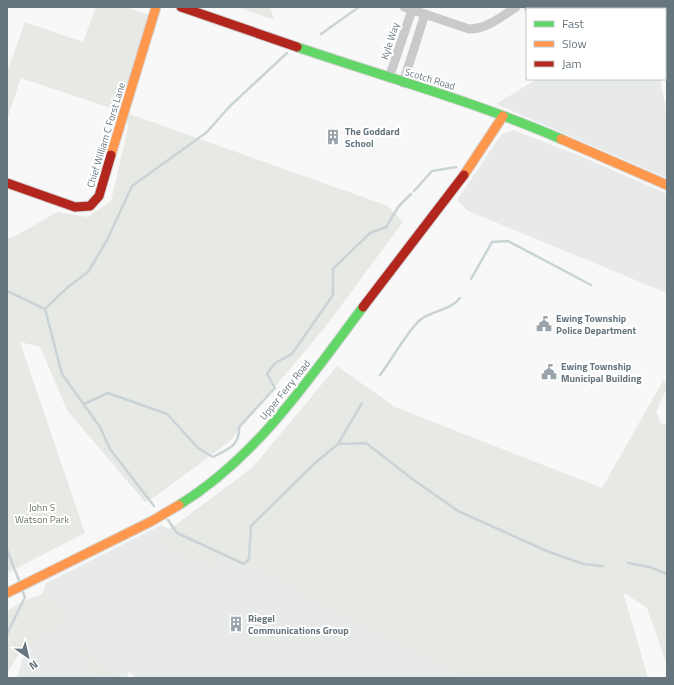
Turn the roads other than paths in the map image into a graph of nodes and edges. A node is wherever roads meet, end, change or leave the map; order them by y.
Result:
1 (156, 7) edge
2 (181, 7) edge
3 (516, 7) edge
4 (408, 8) edge
5 (425, 14) junction
6 (389, 78) junction
7 (403, 82) junction
8 (503, 116) junction
9 (7, 183) edge
10 (667, 185) edge
11 (7, 593) edge

1 - 9 main road, Chief William C Forst Lane
2 - 6 main road, Scotch Road
3 - 5 street, Kyle Way
4 - 5 street, Kyle Way
4 - 6 street, Kyle Way
5 - 7 street
6 - 7 main road, Scotch Road
7 - 8 main road, Scotch Road
8 - 10 main road, Scotch Road
8 - 11 main road, Upper Ferry Road

